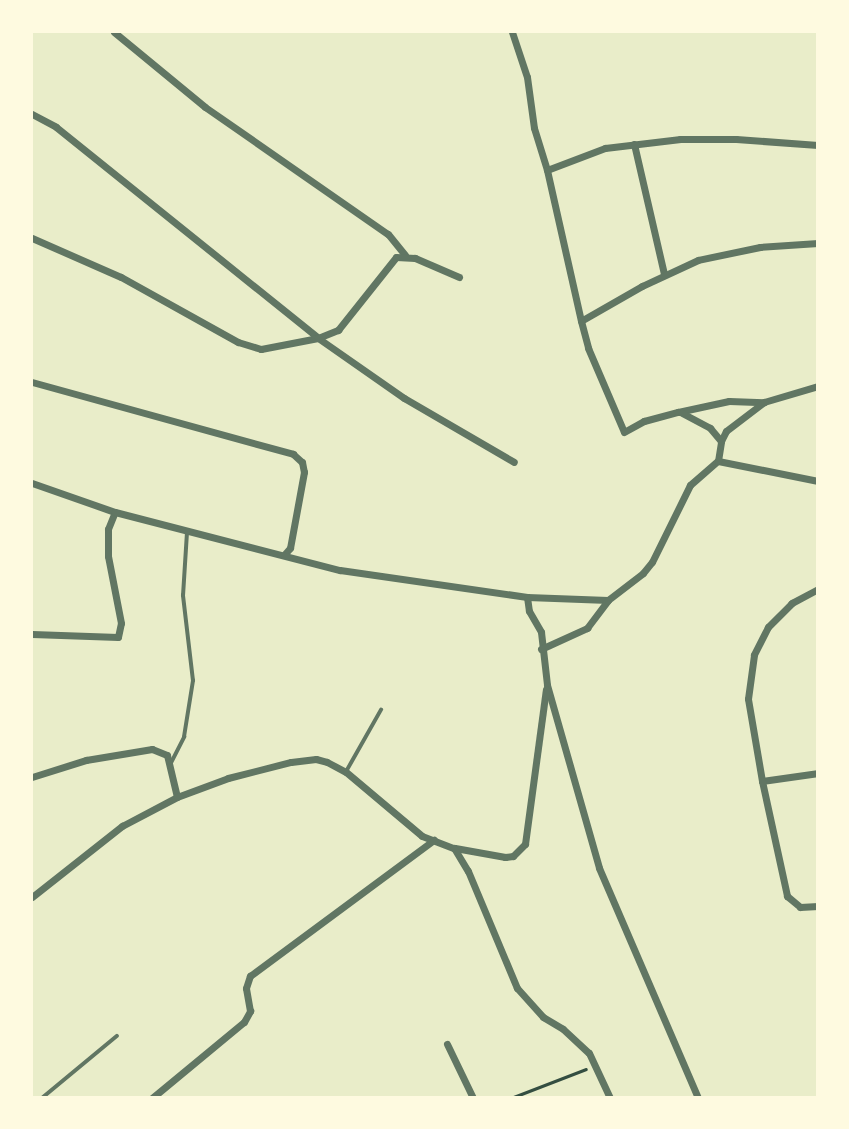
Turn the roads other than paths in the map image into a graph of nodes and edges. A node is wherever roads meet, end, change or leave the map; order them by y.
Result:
1 (114, 32) edge
2 (512, 32) edge
3 (32, 114) edge
4 (634, 144) junction
5 (817, 145) edge
6 (547, 170) junction
7 (32, 238) edge
8 (817, 243) edge
9 (405, 256) junction
10 (664, 274) junction
11 (459, 277) dead end
12 (581, 321) junction
13 (318, 338) junction
14 (32, 382) edge
15 (817, 386) edge
16 (764, 402) junction
17 (678, 412) junction
18 (721, 441) junction
19 (718, 461) junction
20 (514, 462) dead end
21 (817, 481) edge
22 (32, 483) edge
23 (115, 512) junction
24 (187, 529) junction
25 (284, 555) junction
26 (817, 589) edge
27 (527, 597) junction
28 (608, 600) junction
29 (32, 634) edge
30 (541, 649) junction
31 (547, 685) junction
32 (381, 710) dead end
33 (171, 763) junction
34 (346, 772) junction
35 (817, 773) edge
36 (32, 777) edge
37 (762, 781) junction
38 (177, 797) junction
39 (434, 840) junction
40 (454, 848) junction
41 (32, 897) edge
42 (817, 906) edge
43 (117, 1036) dead end
44 (447, 1044) dead end
45 (42, 1097) edge
46 (152, 1097) edge
47 (473, 1097) edge
48 (610, 1097) edge
49 (698, 1097) edge

1 - 9 street
2 - 6 street
3 - 13 street
4 - 5 street
4 - 6 street
4 - 10 street
6 - 12 street
7 - 13 street
8 - 10 street
9 - 11 street
9 - 13 street
10 - 12 street
12 - 17 street
13 - 20 street
14 - 25 street
15 - 16 street
16 - 17 street
16 - 18 street
17 - 18 street
18 - 19 street
19 - 21 street
19 - 28 street
22 - 23 street
23 - 24 street
23 - 29 street
24 - 25 street
24 - 33 lane
25 - 27 street
26 - 37 street
27 - 28 street
27 - 30 street
28 - 30 street
30 - 31 street
31 - 40 street
31 - 49 street
32 - 34 lane
33 - 36 street
33 - 38 street
34 - 38 street
34 - 39 street
35 - 37 street
37 - 42 street
38 - 41 street
39 - 40 street
39 - 46 street
40 - 48 street
43 - 45 lane
44 - 47 street

